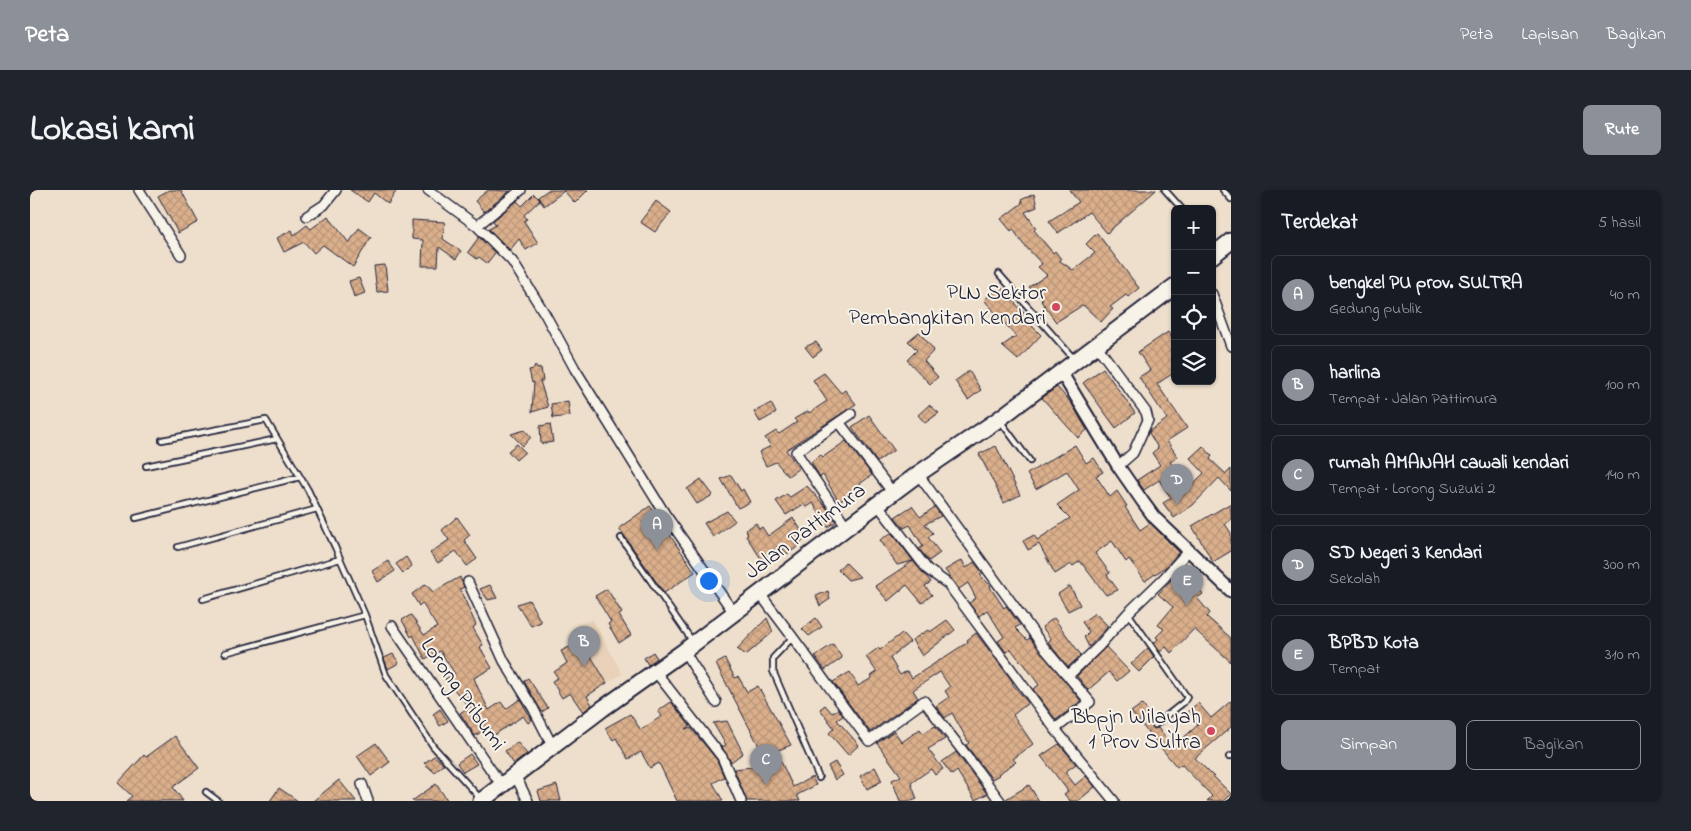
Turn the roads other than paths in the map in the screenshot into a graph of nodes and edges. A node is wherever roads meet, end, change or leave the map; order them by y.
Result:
1 (138, 190) edge
2 (336, 190) edge
3 (428, 190) edge
4 (521, 190) edge
5 (1165, 190) edge
6 (1223, 190) edge
7 (1231, 199) edge
8 (1178, 205) edge
9 (307, 216) dead end
10 (476, 226) junction
11 (181, 255) dead end
12 (999, 274) dead end
13 (1171, 289) edge
14 (1212, 295) edge
15 (1097, 346) junction
16 (1231, 346) edge
17 (1076, 361) junction
18 (1061, 372) junction
19 (851, 414) dead end
20 (999, 419) junction
21 (839, 422) junction
22 (277, 439) junction
23 (162, 440) dead end
24 (1030, 461) dead end
25 (146, 466) dead end
26 (1118, 466) junction
27 (918, 474) junction
28 (300, 477) junction
29 (893, 493) junction
30 (878, 505) junction
31 (317, 509) junction
32 (136, 518) dead end
33 (847, 527) junction
34 (621, 538) dead end
35 (178, 548) dead end
36 (1189, 550) junction
37 (340, 559) junction
38 (468, 582) dead end
39 (1231, 591) edge
40 (758, 593) junction
41 (203, 599) dead end
42 (734, 613) junction
43 (1128, 613) junction
44 (365, 615) junction
45 (392, 626) dead end
46 (793, 637) junction
47 (689, 647) junction
48 (225, 653) dead end
49 (655, 671) junction
50 (1068, 676) junction
51 (716, 702) dead end
52 (1156, 725) dead end
53 (1055, 730) junction
54 (553, 747) junction
55 (515, 775) junction
56 (819, 778) dead end
57 (362, 784) dead end
58 (502, 786) junction
59 (206, 792) dead end
60 (218, 801) edge
61 (368, 801) edge
62 (482, 801) edge
63 (528, 801) edge
64 (741, 801) edge
65 (1000, 801) edge
66 (1114, 801) edge

1 - 11 street
2 - 9 street
3 - 10 street
4 - 10 street
5 - 8 lane
6 - 7 lane
10 - 42 street
12 - 17 lane
13 - 15 highway, Jalan Pattimura
14 - 16 street
15 - 17 highway, Jalan Pattimura
15 - 26 street
17 - 18 highway, Jalan Pattimura
18 - 20 highway, Jalan Pattimura
18 - 26 main road
19 - 21 street
20 - 24 lane
20 - 27 highway, Jalan Pattimura
21 - 29 street
21 - 33 street
22 - 23 lane
22 - 25 lane
22 - 28 lane
26 - 36 main road
27 - 29 highway, Jalan Pattimura
27 - 50 street
28 - 31 lane
28 - 32 lane
29 - 30 highway, Jalan Pattimura
30 - 33 highway, Jalan Pattimura
30 - 53 street
31 - 35 lane
31 - 37 lane
33 - 40 highway, Jalan Pattimura
34 - 47 lane
36 - 39 main road
36 - 43 street
37 - 41 lane
37 - 44 lane
38 - 54 street
40 - 42 highway, Jalan Pattimura
40 - 46 street
42 - 47 highway, Jalan Pattimura
43 - 50 street
43 - 52 lane
44 - 48 lane
44 - 62 lane
45 - 58 street, Lorong Pribumi
46 - 56 lane
46 - 65 street
47 - 49 highway, Jalan Pattimura
47 - 51 street
49 - 54 highway, Jalan Pattimura
49 - 64 street
50 - 53 street
53 - 66 street
54 - 55 highway, Jalan Pattimura
55 - 58 highway, Jalan Pattimura
55 - 63 street
57 - 61 street
58 - 62 highway, Jalan Pattimura
59 - 60 lane

